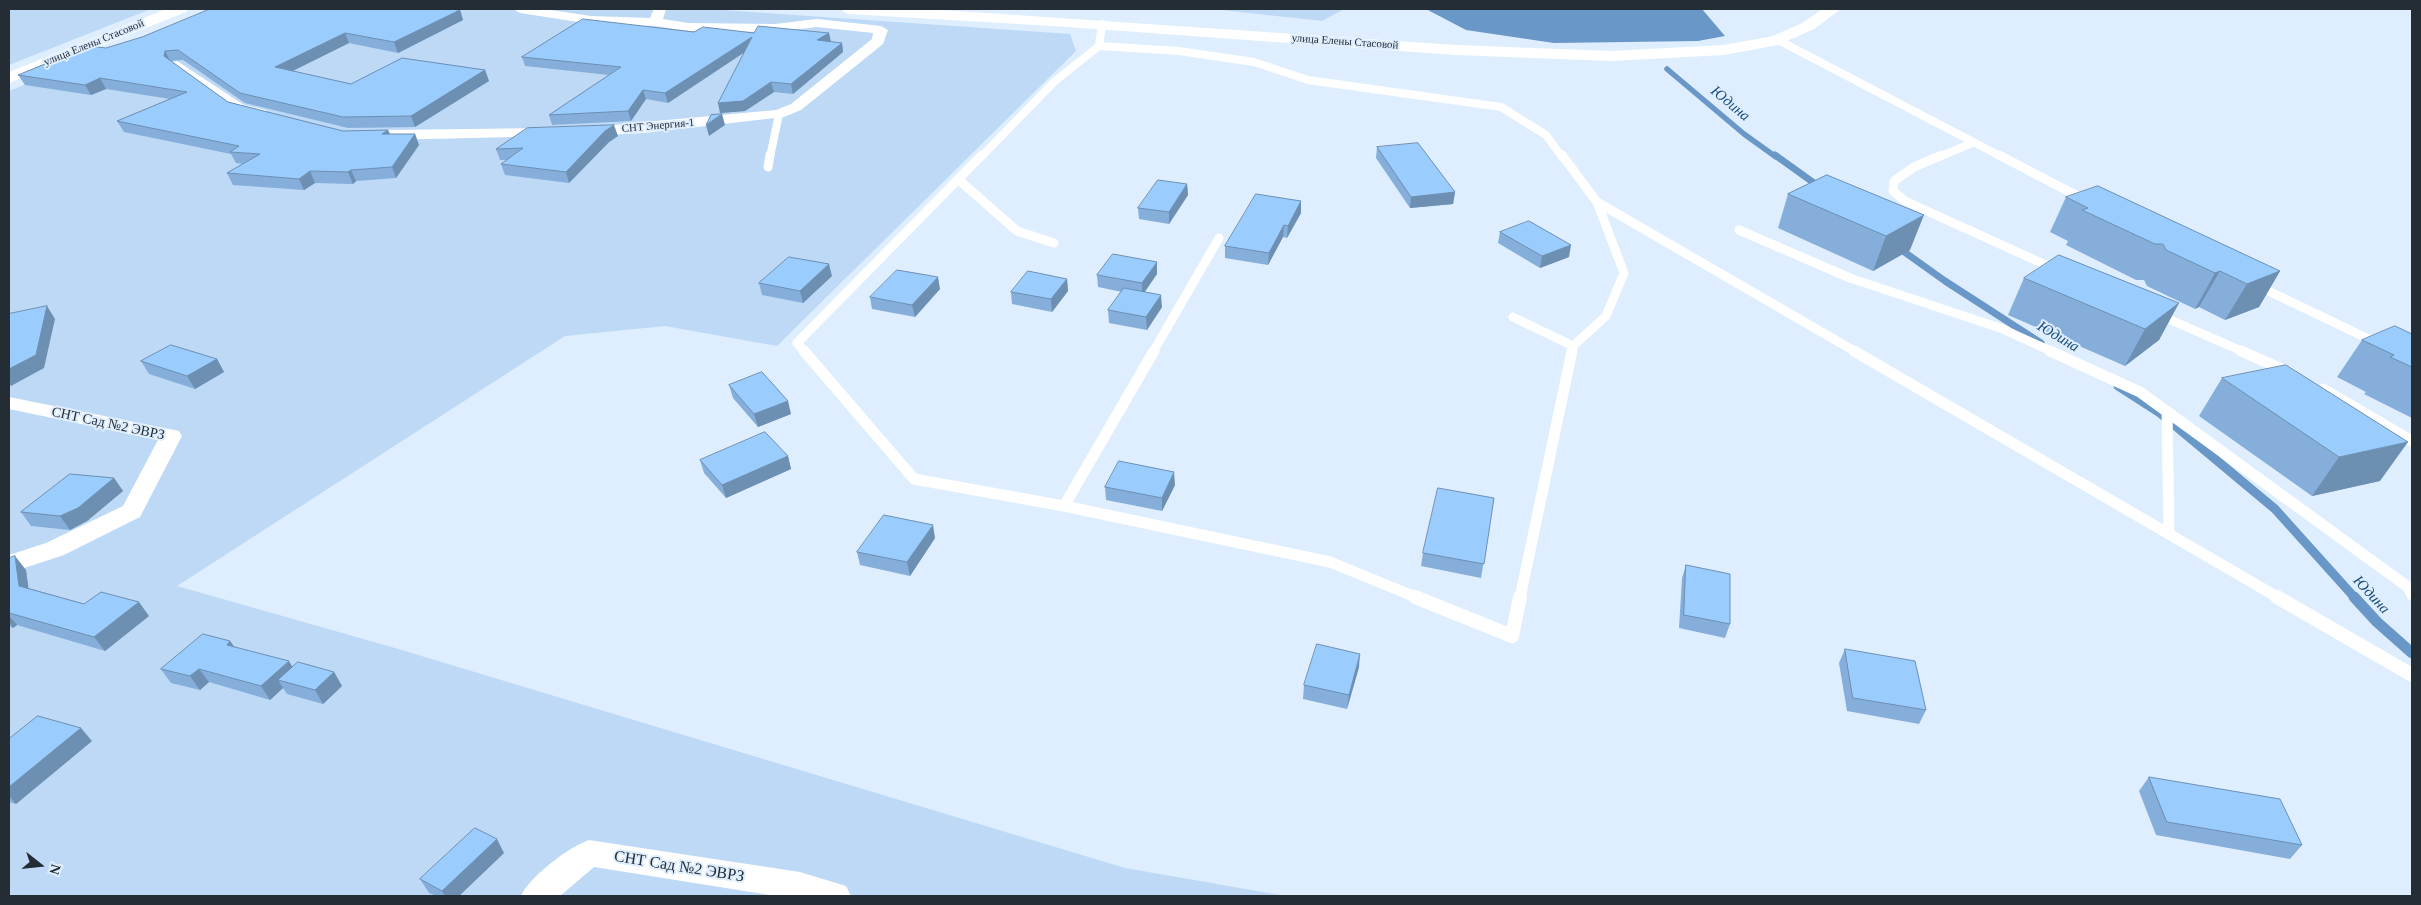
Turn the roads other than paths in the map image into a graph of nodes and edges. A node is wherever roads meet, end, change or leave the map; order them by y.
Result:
1 (180, 9) edge
2 (520, 9) edge
3 (848, 9) edge
4 (1833, 9) edge
5 (657, 15) edge
6 (1102, 24) junction
7 (1778, 40) junction
8 (1099, 46) junction
9 (176, 65) edge
10 (9, 78) edge
11 (779, 114) junction
12 (278, 118) edge
13 (368, 135) edge
14 (1972, 143) junction
15 (768, 167) dead end
16 (959, 180) junction
17 (1597, 202) junction
18 (2096, 205) edge
19 (1739, 230) dead end
20 (1219, 238) dead end
21 (1054, 243) dead end
22 (2066, 274) edge
23 (2246, 280) edge
24 (2147, 310) edge
25 (1513, 317) dead end
26 (1573, 346) junction
27 (2386, 347) edge
28 (2300, 377) edge
29 (2317, 386) edge
30 (9, 403) edge
31 (2167, 411) junction
32 (2412, 441) edge
33 (1064, 506) junction
34 (2169, 534) junction
35 (9, 564) edge
36 (2412, 595) edge
37 (2412, 676) edge
38 (537, 896) edge
39 (835, 896) edge

1 - 10 main road, улица Елены Стасовой
2 - 5 street
3 - 6 main road, улица Елены Стасовой
4 - 7 main road, улица Елены Стасовой
5 - 11 street, СНТ Энергия-1
6 - 7 main road, улица Елены Стасовой
6 - 8 lane
7 - 14 lane
8 - 16 lane
8 - 17 lane
9 - 12 street
11 - 13 street, СНТ Энергия-1
11 - 15 lane
14 - 18 lane
14 - 22 lane
16 - 21 lane
16 - 33 lane
17 - 26 lane
17 - 34 lane
19 - 31 lane
20 - 33 lane
23 - 27 lane
24 - 28 lane
25 - 26 lane
26 - 33 lane
29 - 32 lane
30 - 35 street, СНТ Сад №2 ЭВРЗ
31 - 34 lane
31 - 36 lane
34 - 37 lane
38 - 39 street, СНТ Сад №2 ЭВРЗ

